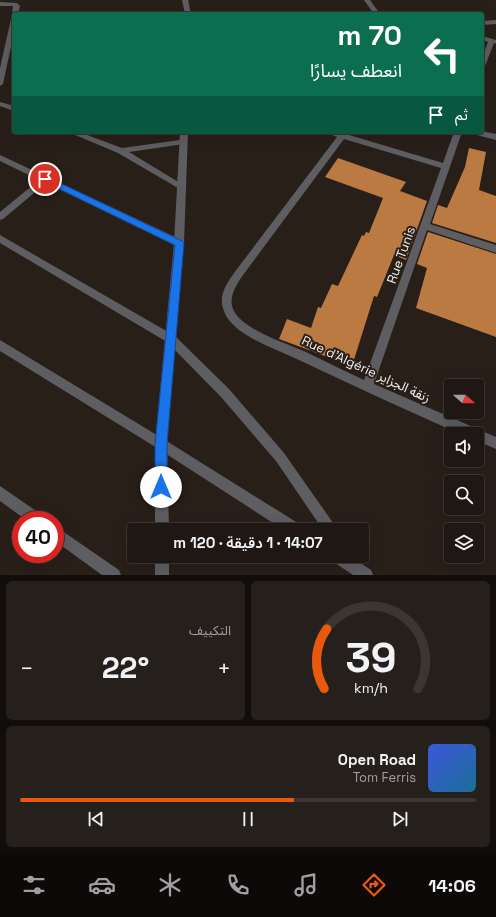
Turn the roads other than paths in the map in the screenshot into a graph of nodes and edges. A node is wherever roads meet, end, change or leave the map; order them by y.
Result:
1 (185, 0) edge
2 (367, 0) edge
3 (0, 4) edge
4 (16, 12) edge
5 (188, 12) edge
6 (376, 12) edge
7 (496, 22) edge
8 (484, 23) edge
9 (12, 28) edge
10 (484, 39) edge
11 (494, 42) edge
12 (484, 62) edge
13 (0, 84) edge
14 (0, 104) edge
15 (12, 108) edge
16 (77, 134) edge
17 (336, 134) edge
18 (457, 134) edge
19 (484, 134) edge
20 (184, 136) edge
21 (342, 136) junction
22 (496, 137) edge
23 (121, 151) junction
24 (0, 158) edge
25 (445, 166) junction
26 (45, 179) junction
27 (181, 186) junction
28 (0, 217) edge
29 (425, 226) junction
30 (0, 239) edge
31 (179, 243) junction
32 (496, 250) edge
33 (171, 339) junction
34 (0, 345) edge
35 (367, 387) junction
36 (458, 427) edge
37 (484, 438) edge
38 (496, 443) edge
39 (161, 444) junction
40 (0, 493) edge
41 (25, 511) edge
42 (162, 523) edge
43 (285, 523) edge
44 (326, 523) edge
45 (64, 539) edge
46 (162, 563) edge
47 (348, 563) edge
48 (355, 563) edge
49 (362, 572) edge
50 (114, 575) edge
51 (162, 575) edge

1 - 5 street
2 - 6 street
3 - 4 street
7 - 8 street
9 - 13 street
10 - 11 street
11 - 12 street
14 - 15 street
16 - 23 street
17 - 21 street
18 - 25 street, Rue Tunis
19 - 22 street
20 - 23 street
20 - 27 street
21 - 25 street
21 - 35 street, Rue d'Algérie زنقة الجزاير
23 - 27 street
24 - 26 street
25 - 29 street, Rue Tunis
26 - 28 street
26 - 31 street
27 - 31 street
29 - 32 street
29 - 35 street, Rue Tunis
30 - 33 street
31 - 33 street
33 - 39 street
33 - 44 street
34 - 39 street
35 - 36 street, Rue d'Algérie زنقة الجزاير
37 - 38 street, Rue d'Algérie زنقة الجزاير
39 - 42 street
39 - 43 street
40 - 41 street
45 - 50 street
46 - 51 street
47 - 49 street
48 - 49 street

